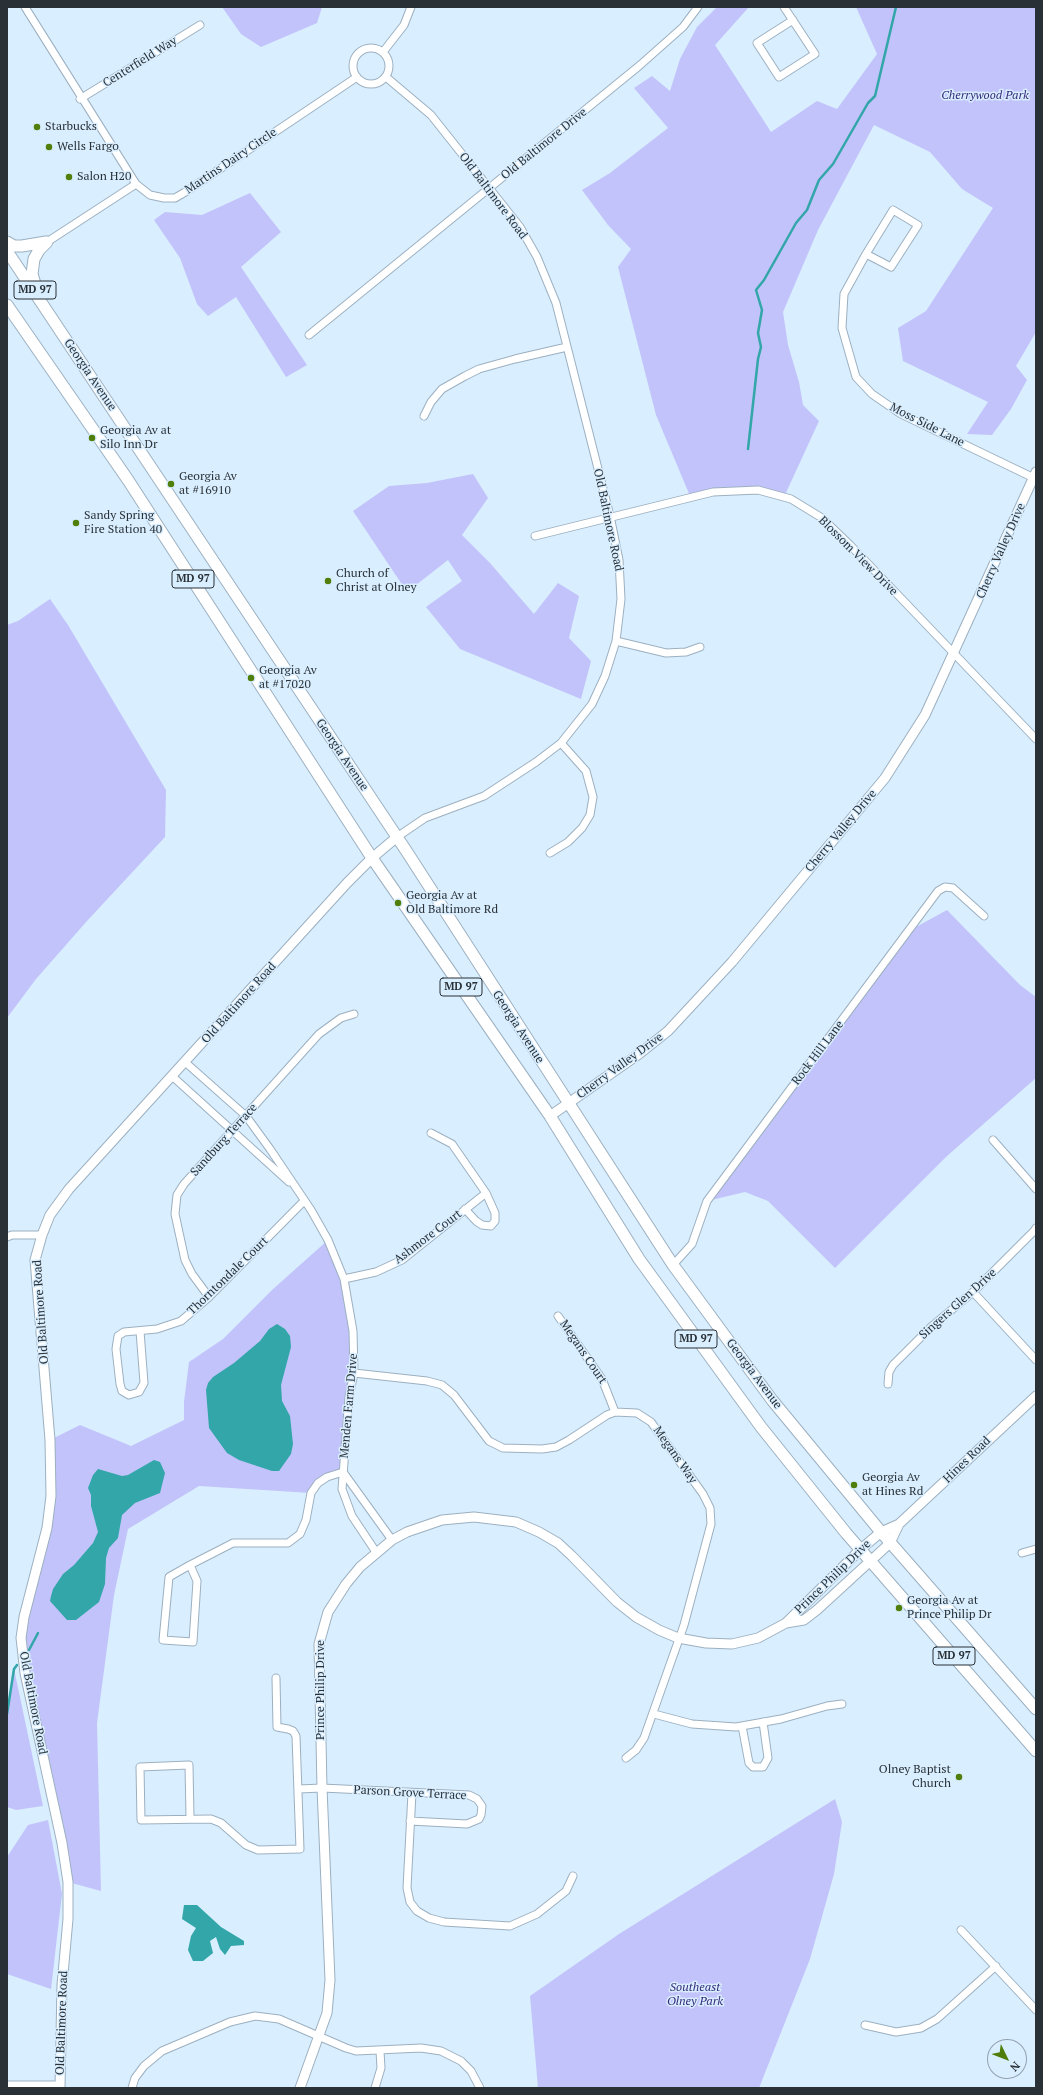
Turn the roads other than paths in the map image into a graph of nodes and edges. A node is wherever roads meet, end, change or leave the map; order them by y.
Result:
1 (25, 7) edge
2 (411, 7) edge
3 (698, 7) edge
4 (784, 7) edge
5 (793, 20) junction
6 (200, 25) dead end
7 (383, 52) junction
8 (357, 77) junction
9 (386, 77) junction
10 (80, 99) junction
11 (136, 184) junction
12 (490, 189) junction
13 (7, 242) edge
14 (46, 242) junction
15 (7, 251) edge
16 (866, 254) junction
17 (38, 295) junction
18 (7, 305) edge
19 (309, 334) dead end
20 (567, 347) junction
21 (424, 416) dead end
22 (1035, 476) edge
23 (610, 516) junction
24 (535, 536) dead end
25 (616, 641) junction
26 (700, 647) dead end
27 (954, 654) junction
28 (1036, 739) edge
29 (561, 742) junction
30 (397, 837) junction
31 (550, 853) dead end
32 (372, 858) junction
33 (984, 916) dead end
34 (354, 1014) dead end
35 (185, 1062) junction
36 (172, 1076) junction
37 (568, 1104) junction
38 (246, 1116) junction
39 (550, 1116) junction
40 (232, 1131) junction
41 (431, 1133) dead end
42 (993, 1140) dead end
43 (294, 1186) junction
44 (1036, 1189) edge
45 (486, 1193) junction
46 (304, 1201) junction
47 (465, 1209) junction
48 (1036, 1228) edge
49 (42, 1235) junction
50 (7, 1237) edge
51 (673, 1265) junction
52 (344, 1279) junction
53 (973, 1292) junction
54 (209, 1297) junction
55 (558, 1316) dead end
56 (140, 1331) junction
57 (1036, 1360) edge
58 (354, 1373) junction
59 (888, 1384) dead end
60 (1036, 1396) edge
61 (615, 1412) junction
62 (343, 1472) junction
63 (899, 1524) junction
64 (881, 1532) junction
65 (392, 1540) junction
66 (890, 1543) junction
67 (861, 1549) junction
68 (1036, 1549) edge
69 (376, 1552) junction
70 (1022, 1553) dead end
71 (871, 1562) junction
72 (190, 1565) junction
73 (786, 1623) junction
74 (678, 1638) junction
75 (276, 1678) dead end
76 (842, 1704) dead end
77 (1036, 1709) edge
78 (654, 1714) junction
79 (763, 1722) junction
80 (742, 1726) junction
81 (1036, 1751) edge
82 (626, 1758) dead end
83 (322, 1788) junction
84 (299, 1789) junction
85 (412, 1793) junction
86 (190, 1818) junction
87 (410, 1821) junction
88 (573, 1876) dead end
89 (961, 1930) dead end
90 (996, 1966) junction
91 (1036, 2010) edge
92 (865, 2025) dead end
93 (320, 2037) junction
94 (380, 2051) junction
95 (7, 2085) edge
96 (60, 2086) edge
97 (132, 2088) edge
98 (300, 2088) edge
99 (375, 2088) edge
100 (480, 2088) edge

1 - 10 street, Martins Dairy Circle
2 - 7 street
3 - 12 street, Old Baltimore Drive
4 - 5 street
5 - 5 street
6 - 10 street, Centerfield Way
7 - 8 street
7 - 9 street
8 - 9 street
8 - 11 street, Martins Dairy Circle
9 - 12 street, Old Baltimore Road
10 - 11 street, Martins Dairy Circle
11 - 14 street
12 - 19 street, Old Baltimore Drive
12 - 20 street, Old Baltimore Road
13 - 14 main road
14 - 17 main road
15 - 17 main road, Georgia Avenue / MD 97
16 - 16 street, Moss Side Lane
16 - 22 street, Moss Side Lane
17 - 30 main road, Georgia Avenue / MD 97
18 - 32 main road, Georgia Avenue / MD 97
20 - 21 street
20 - 23 street, Old Baltimore Road
22 - 27 street, Cherry Valley Drive
23 - 24 street, Blossom View Drive
23 - 25 street, Old Baltimore Road
23 - 27 street, Blossom View Drive
25 - 26 street
25 - 29 street, Old Baltimore Road
27 - 28 street, Blossom View Drive
27 - 37 street, Cherry Valley Drive
29 - 30 street, Old Baltimore Road
29 - 31 street
30 - 32 street, Old Baltimore Road
30 - 37 main road, Georgia Avenue / MD 97
32 - 35 street, Old Baltimore Road
32 - 39 main road, Georgia Avenue / MD 97
33 - 51 street, Rock Hill Lane
34 - 38 street, Sandburg Terrace
35 - 36 street, Old Baltimore Road
35 - 38 street, Menden Farm Drive
36 - 40 street, Menden Farm Drive
36 - 49 street, Old Baltimore Road
37 - 39 street, Cherry Valley Drive
37 - 51 main road, Georgia Avenue / MD 97
38 - 40 street, Sandburg Terrace
38 - 43 street, Menden Farm Drive
39 - 67 main road, Georgia Avenue / MD 97
40 - 43 street, Menden Farm Drive
40 - 54 street, Sandburg Terrace
41 - 45 street, Ashmore Court
42 - 44 street
43 - 46 street, Menden Farm Drive
45 - 47 street, Ashmore Court
45 - 47 street, Ashmore Court
46 - 52 street, Menden Farm Drive
46 - 54 street, Thorntondale Court
47 - 52 street, Ashmore Court
48 - 53 street, Singers Glen Drive
49 - 50 street
49 - 96 street, Old Baltimore Road
51 - 64 main road, Georgia Avenue / MD 97
52 - 58 street, Menden Farm Drive
53 - 57 street
53 - 59 street, Singers Glen Drive
54 - 56 street, Thorntondale Court
55 - 61 street, Megans Court
56 - 56 street, Thorntondale Court
58 - 61 street, Megans Way
58 - 62 street, Menden Farm Drive
60 - 63 street, Hines Road
61 - 74 street, Megans Way
62 - 65 street, Menden Farm Drive
62 - 69 street, Menden Farm Drive
62 - 72 street
63 - 64 street, Hines Road
63 - 66 street, Hines Road
64 - 66 main road, Georgia Avenue / MD 97
64 - 67 street, Prince Philip Drive
65 - 69 street, Prince Philip Drive
65 - 74 street, Prince Philip Drive
66 - 71 street, Prince Philip Drive
66 - 77 main road, Georgia Avenue / MD 97
67 - 71 main road, Georgia Avenue / MD 97
67 - 73 street, Prince Philip Drive
68 - 70 street
69 - 83 street, Prince Philip Drive
71 - 73 street, Prince Philip Drive
71 - 81 main road, Georgia Avenue / MD 97
72 - 72 street
73 - 74 street, Prince Philip Drive
74 - 78 street, Megans Way
75 - 84 street
76 - 79 street
78 - 80 street
78 - 82 street, Megans Way
79 - 80 street
79 - 80 street
83 - 84 street, Parson Grove Terrace
83 - 85 street, Parson Grove Terrace
83 - 93 street, Prince Philip Drive
84 - 86 street
85 - 87 street
85 - 87 street, Parson Grove Terrace
86 - 86 street
87 - 88 street
89 - 90 street
90 - 91 street
90 - 92 street
93 - 94 street
93 - 97 street
93 - 98 street, Prince Philip Drive
94 - 99 street
94 - 100 street
95 - 96 street

